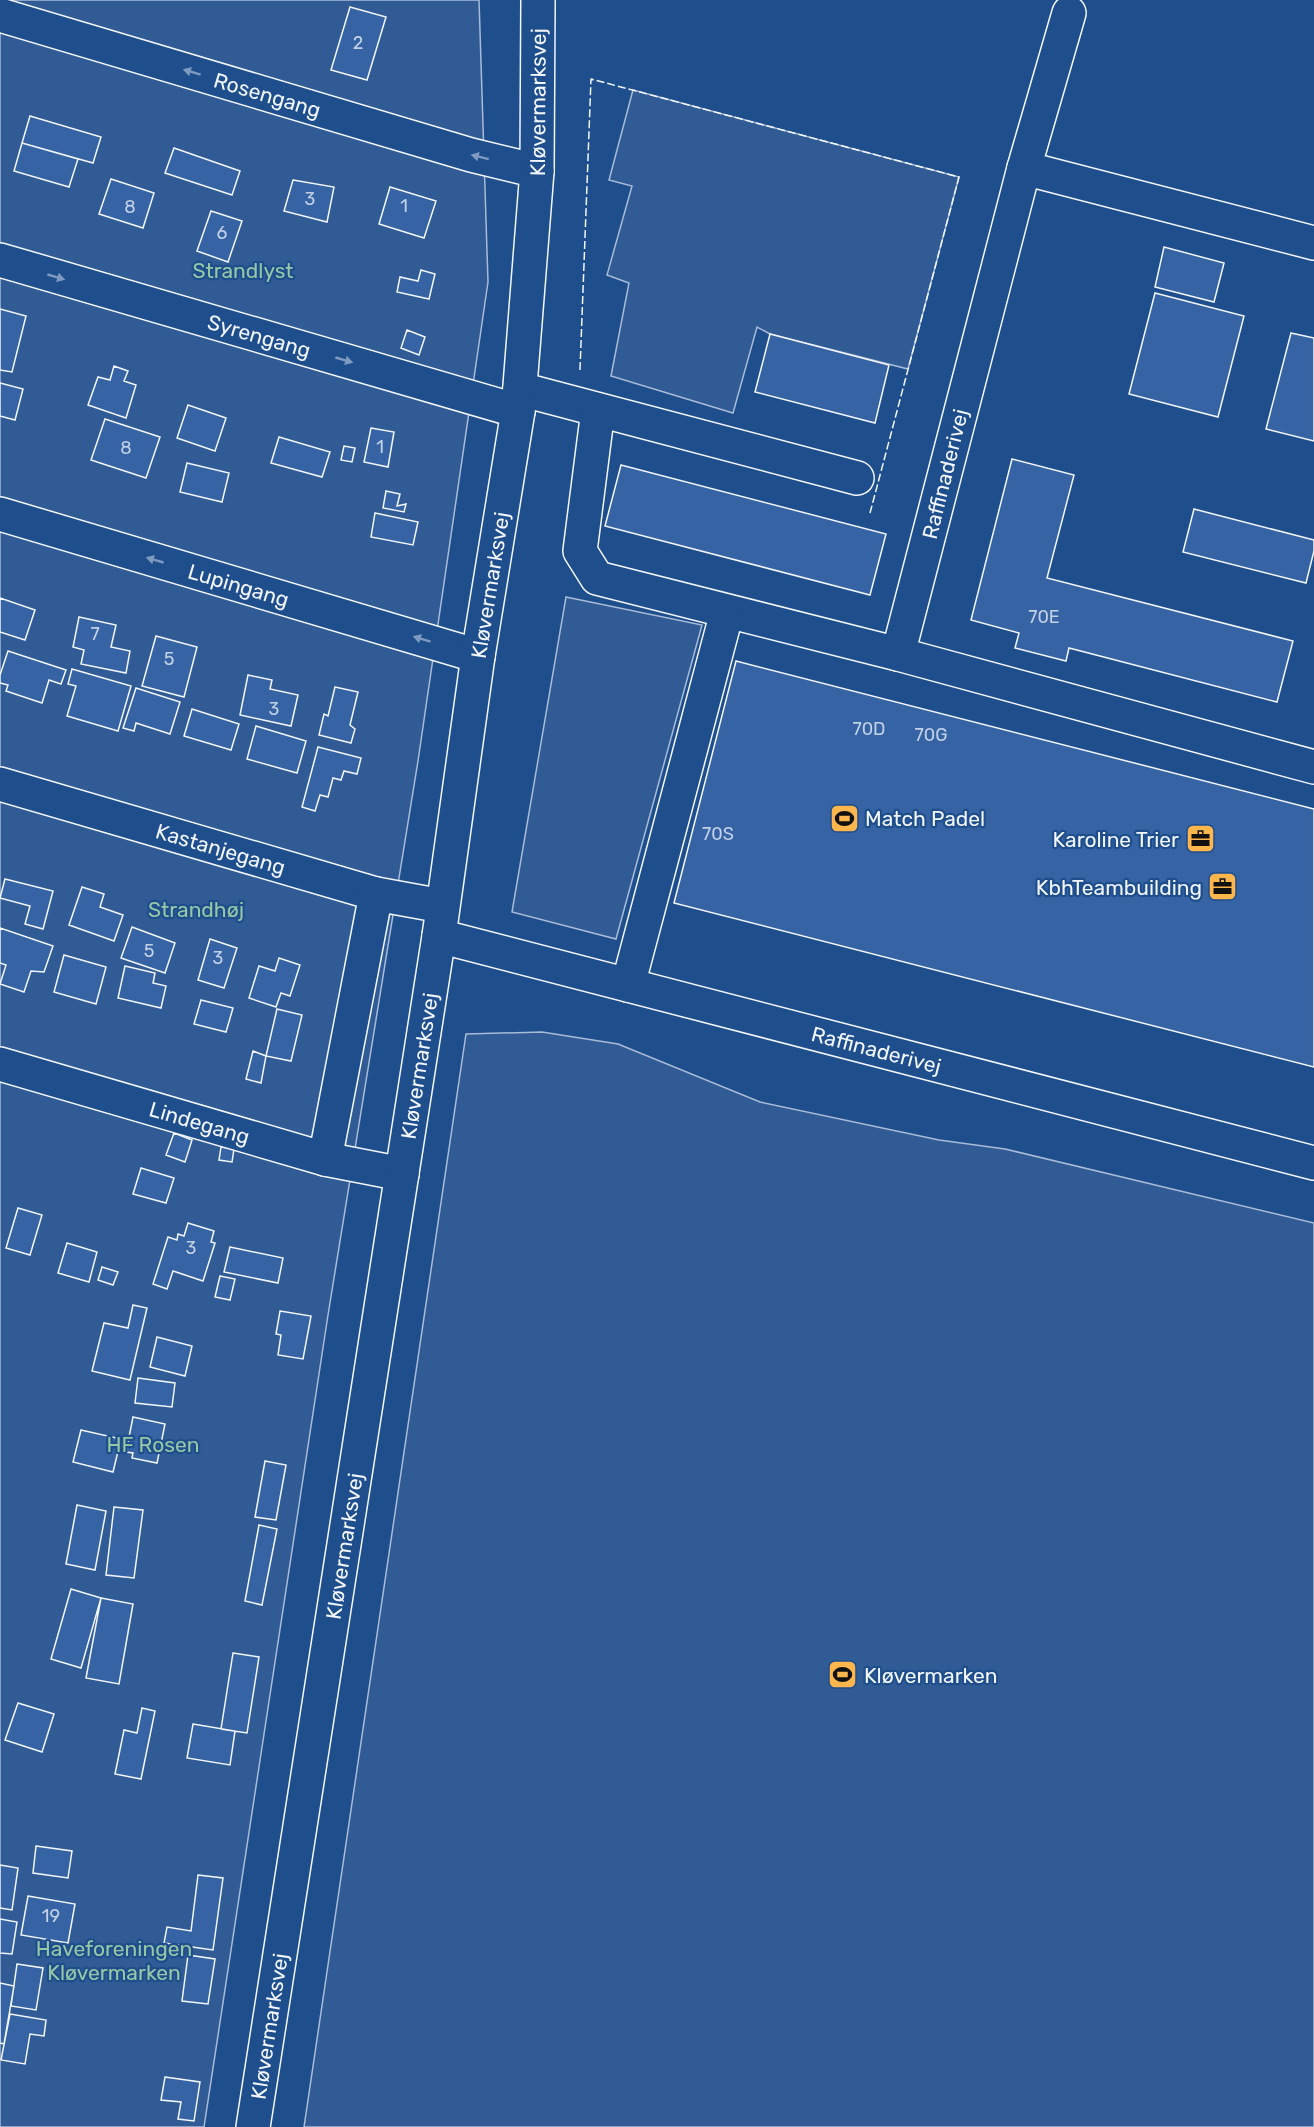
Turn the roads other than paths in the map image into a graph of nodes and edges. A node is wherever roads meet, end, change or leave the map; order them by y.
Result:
1 (537, 0) edge
2 (1069, 13) dead end
3 (0, 15) edge
4 (1024, 168) junction
5 (537, 171) junction
6 (1314, 243) edge
7 (0, 260) edge
8 (519, 400) junction
9 (598, 410) junction
10 (857, 478) dead end
11 (0, 514) edge
12 (727, 612) junction
13 (898, 654) junction
14 (478, 656) junction
15 (1314, 767) edge
16 (0, 784) edge
17 (376, 894) junction
18 (441, 921) junction
19 (628, 985) junction
20 (0, 1064) edge
21 (325, 1159) junction
22 (1314, 1163) edge
23 (402, 1174) junction
24 (253, 2127) edge

1 - 5 street, Kløvermarksvej
2 - 4 street, Raffinaderivej
5 -> 3 street, Rosengang
4 - 6 street
4 - 13 street, Raffinaderivej
5 - 8 street, Kløvermarksvej
7 -> 8 street, Syrengang
8 - 9 street, Syrengang
8 - 14 street, Kløvermarksvej
9 - 10 street, Syrengang
9 - 12 street
14 -> 11 street, Lupingang
12 - 13 street
12 - 19 street
13 - 15 street
14 - 18 street, Kløvermarksvej
16 - 17 street, Kastanjegang
17 - 18 street, Kastanjegang
17 - 21 street
18 - 19 street, Raffinaderivej
18 - 23 street, Kløvermarksvej
19 - 22 street, Raffinaderivej
20 - 21 street, Lindegang
21 - 23 street, Lindegang
23 - 24 street, Kløvermarksvej

